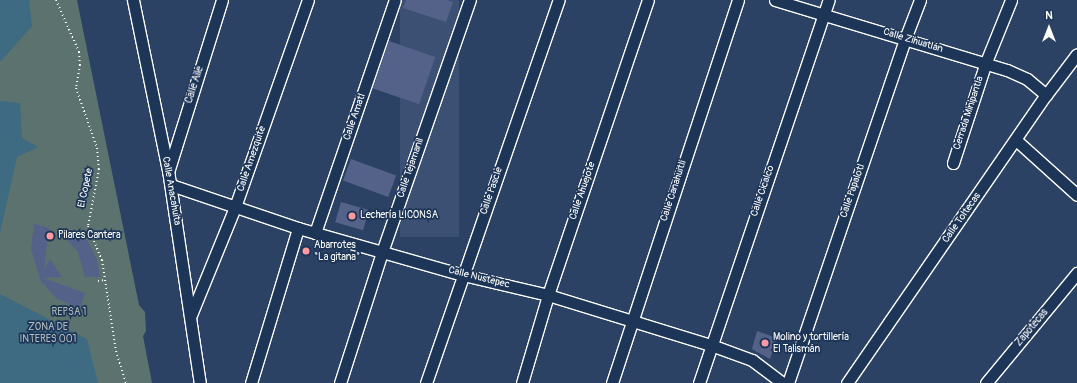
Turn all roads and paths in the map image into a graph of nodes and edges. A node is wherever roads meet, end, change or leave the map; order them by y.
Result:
1 (56, 0) edge
2 (133, 0) edge
3 (222, 0) edge
4 (308, 0) edge
5 (395, 0) edge
6 (470, 0) edge
7 (559, 0) edge
8 (648, 0) edge
9 (738, 0) edge
10 (775, 0) edge
11 (829, 0) edge
12 (920, 0) edge
13 (1011, 0) edge
14 (824, 14) junction
15 (905, 39) junction
16 (1077, 54) edge
17 (986, 62) junction
18 (1046, 95) junction
19 (1016, 140) junction
20 (953, 163) dead end
21 (168, 170) junction
22 (171, 185) junction
23 (1077, 195) edge
24 (235, 207) junction
25 (298, 228) junction
26 (315, 233) junction
27 (382, 252) junction
28 (1077, 273) edge
29 (462, 275) junction
30 (98, 280) dead end
31 (105, 280) junction
32 (548, 295) junction
33 (191, 315) junction
34 (632, 319) junction
35 (711, 345) junction
36 (126, 383) edge
37 (200, 383) edge
38 (251, 383) edge
39 (340, 383) edge
40 (426, 383) edge
41 (522, 383) edge
42 (612, 383) edge
43 (700, 383) edge
44 (782, 383) edge
45 (788, 383) edge
46 (847, 383) edge
47 (986, 383) edge

1 - 31 path, El Copete
2 - 21 street, Calle Anacahuita
3 - 21 street, Calle Aile
4 - 24 street, Calle Amezquite
5 - 26 street, Calle Amatl
6 - 27 street, Calle Tejamanil
7 - 29 street, Calle Pascle
8 - 32 street, Calle Ahuejote
9 - 34 street, Calle Canahuitli
10 - 14 street, Calle Zihuatlán
11 - 14 street, Calle Cicalco
12 - 15 street, Calle Papalotl
13 - 17 street, Cerrada Minipantla
14 - 15 street, Calle Zihuatlán
14 - 35 street, Calle Cicalco
15 - 17 street, Calle Zihuatlán
15 - 45 street, Calle Papalotl
16 - 18 street, Calle Toltecas
17 - 18 street, Calle Zihuatlán
17 - 20 street, Cerrada Minipantla
18 - 19 street, Calle Toltecas
19 - 23 street
19 - 46 street, Calle Toltecas
21 - 22 street, Calle Anacahuita
22 - 24 street, Calle Nustepec
22 - 33 street, Calle Anacahuita
24 - 25 street, Calle Nustepec
24 - 33 street, Calle Amezquite
25 - 26 street, Calle Nustepec
25 - 38 street
26 - 27 street, Calle Nustepec
27 - 29 street, Calle Nustepec
27 - 39 street, Calle Tejamanil
28 - 47 street, Zapotecas
29 - 32 street, Calle Nustepec
29 - 40 street, Calle Pascle
30 - 31 path
31 - 36 path, El Copete
32 - 34 street, Calle Nustepec
32 - 41 street, Calle Ahuejote
33 - 37 street, Calle Anacahuita
34 - 35 street, Calle Nustepec
34 - 42 street, Calle Canahuitli
35 - 43 street, Calle Cicalco
35 - 44 street, Calle Nustepec

